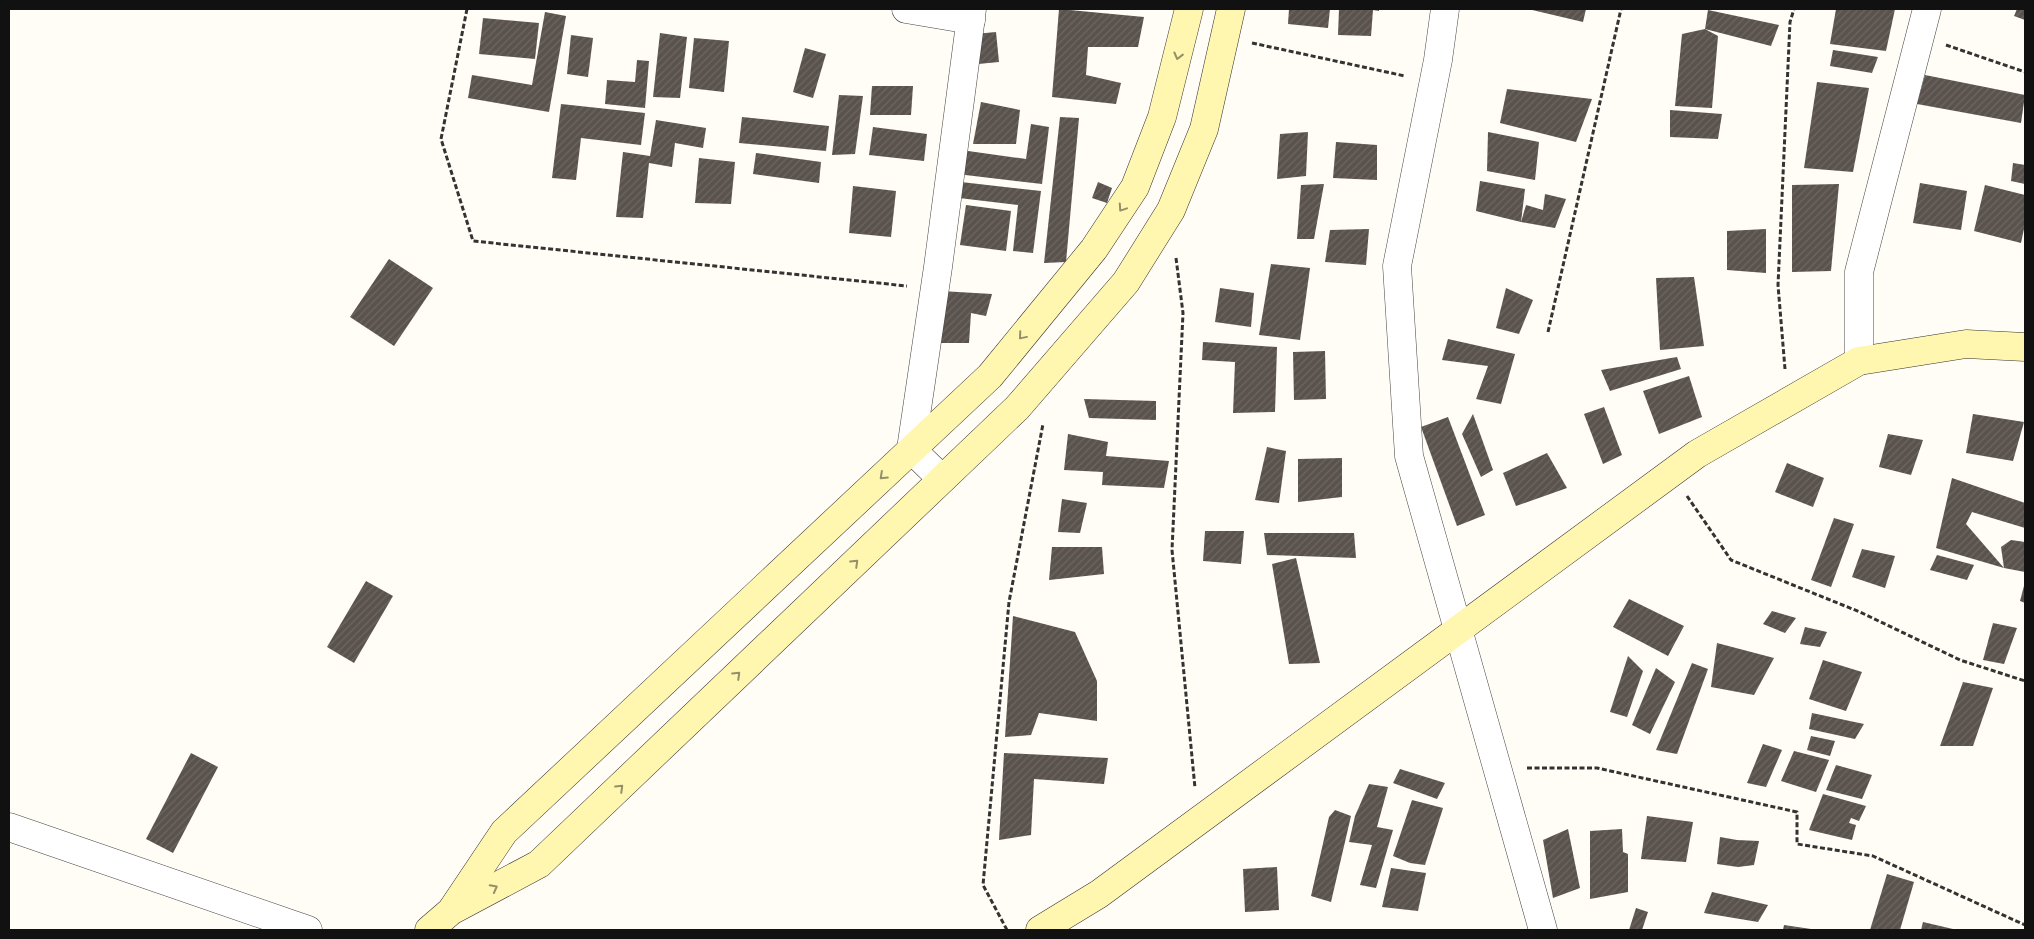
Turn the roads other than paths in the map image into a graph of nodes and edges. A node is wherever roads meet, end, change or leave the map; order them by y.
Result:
1 (906, 9) edge
2 (1189, 9) edge
3 (1231, 9) edge
4 (1445, 9) edge
5 (1928, 9) edge
6 (972, 14) edge
7 (2025, 347) edge
8 (1859, 361) junction
9 (912, 449) junction
10 (942, 479) junction
11 (1459, 629) junction
12 (9, 827) edge
13 (451, 911) junction
14 (308, 930) edge
15 (430, 930) edge
16 (1040, 930) edge
17 (1543, 930) edge

1 - 6 street
2 -> 9 main road
3 - 10 main road
4 - 11 street
5 - 8 street
6 - 9 street
7 - 8 main road
8 - 11 main road
9 - 10 street
9 -> 13 main road
13 -> 10 main road
11 - 16 main road
11 - 17 street
12 - 14 street
13 - 15 main road

